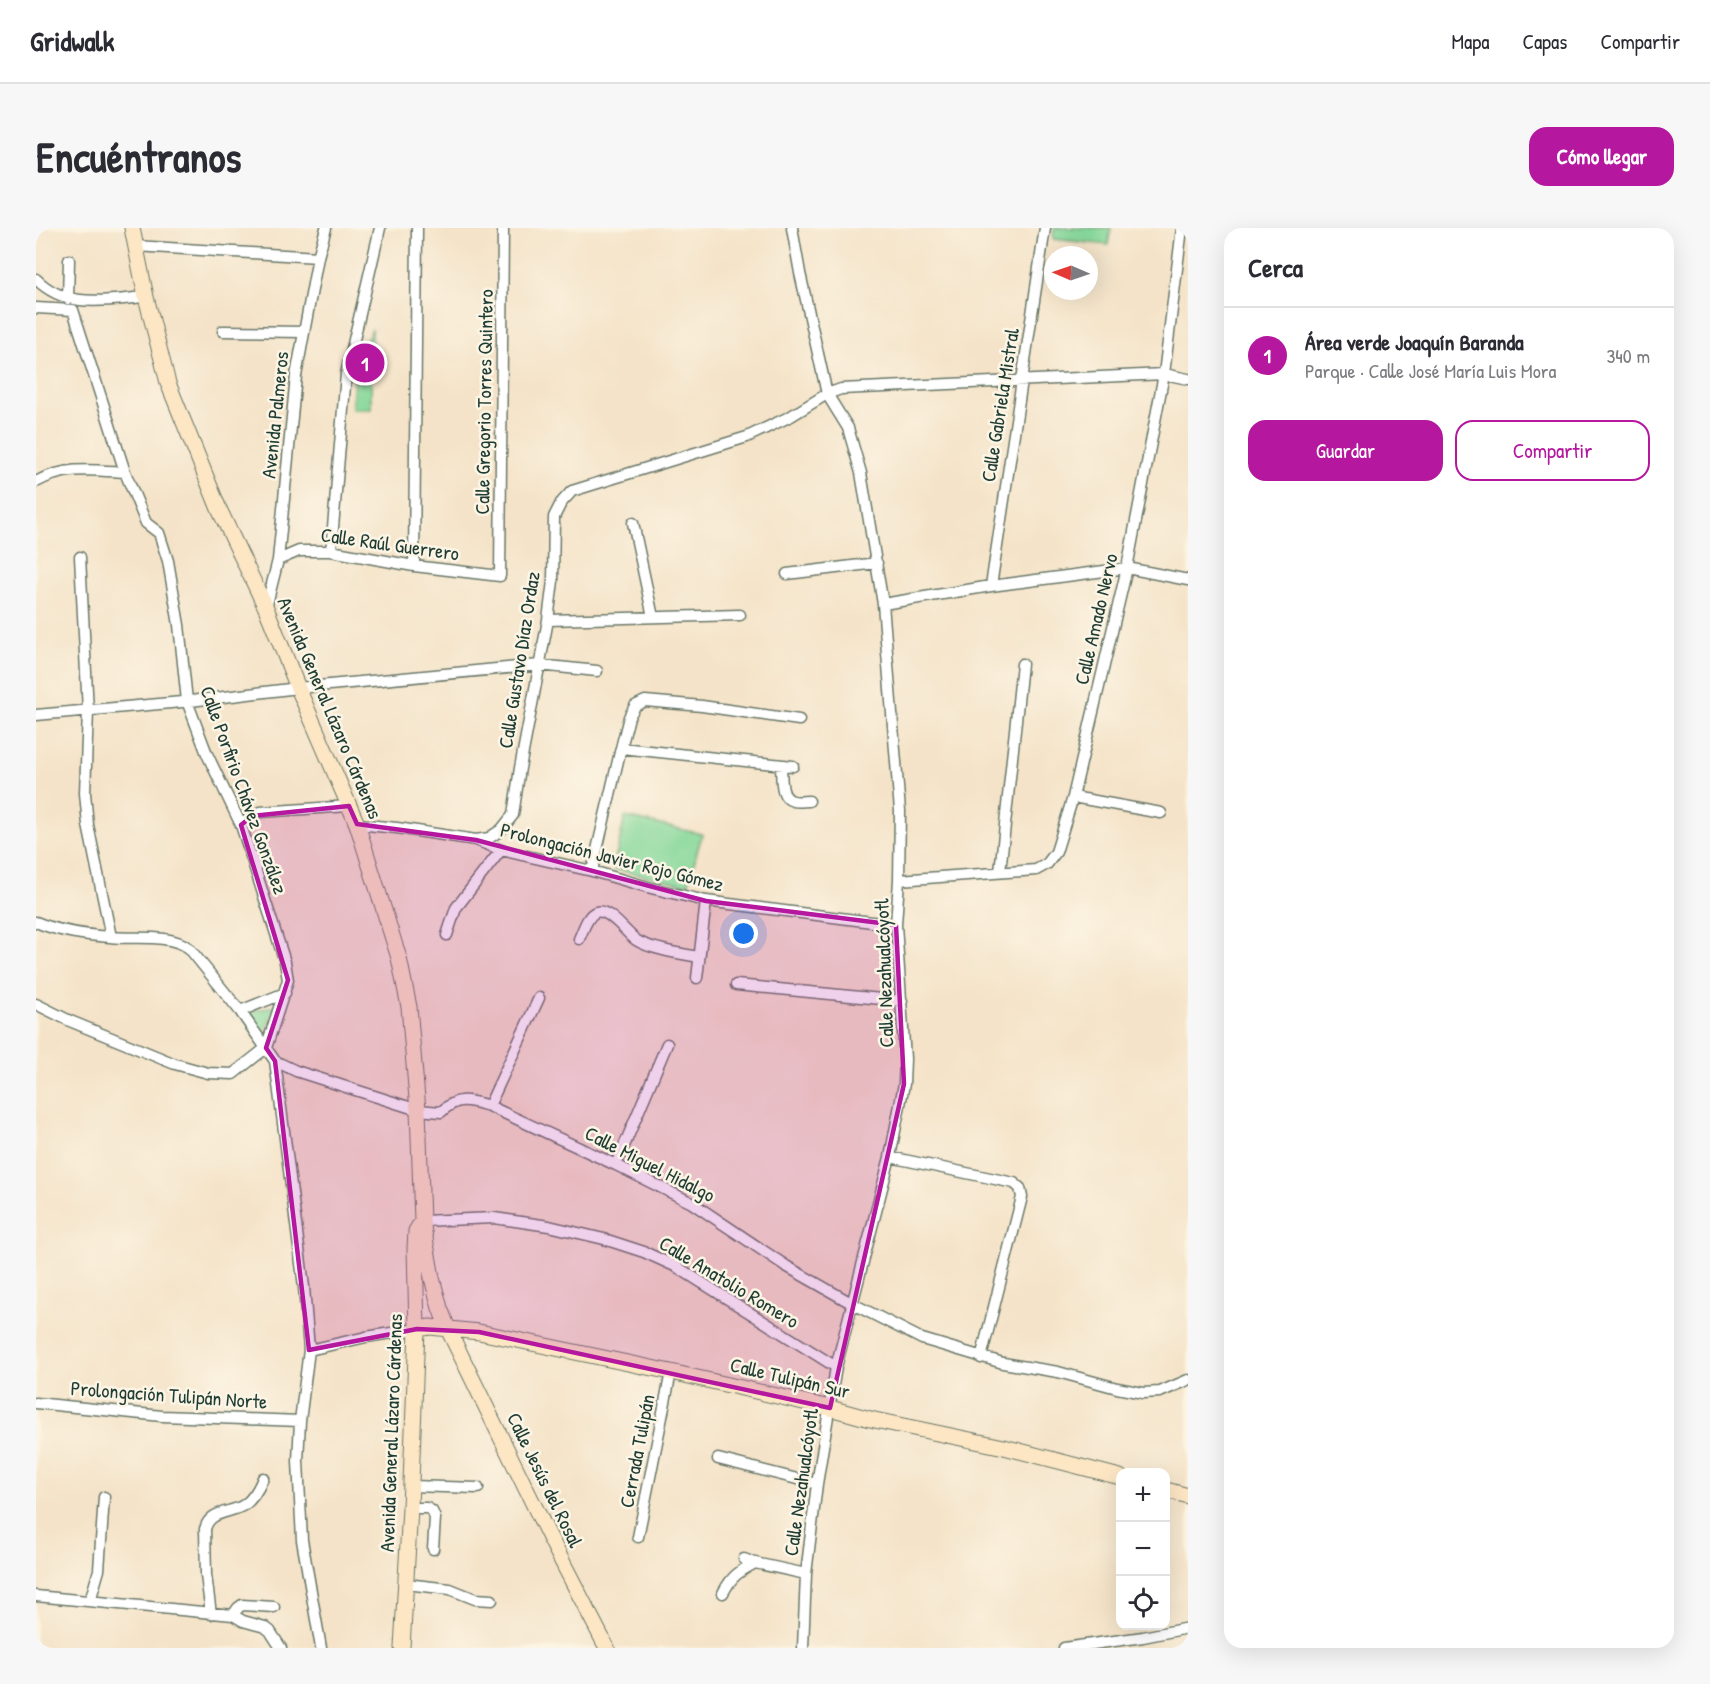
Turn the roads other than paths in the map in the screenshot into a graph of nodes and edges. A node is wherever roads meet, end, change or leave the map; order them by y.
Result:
1 (132, 228) edge
2 (326, 228) edge
3 (380, 228) edge
4 (417, 228) edge
5 (503, 228) edge
6 (792, 228) edge
7 (1045, 228) edge
8 (1182, 228) edge
9 (135, 246) junction
10 (318, 257) junction
11 (69, 260) dead end
12 (36, 279) edge
13 (146, 297) junction
14 (68, 299) junction
15 (36, 308) edge
16 (223, 331) dead end
17 (303, 332) junction
18 (1164, 374) junction
19 (1188, 379) edge
20 (1022, 380) junction
21 (827, 394) junction
22 (125, 472) junction
23 (36, 482) edge
24 (633, 523) dead end
25 (331, 551) junction
26 (80, 557) dead end
27 (278, 560) junction
28 (877, 563) junction
29 (414, 566) junction
30 (1127, 568) junction
31 (787, 574) dead end
32 (500, 576) joint
33 (1188, 580) edge
34 (991, 586) junction
35 (883, 604) junction
36 (267, 608) junction
37 (740, 615) dead end
38 (653, 617) junction
39 (548, 620) junction
40 (1022, 664) dead end
41 (539, 665) junction
42 (597, 671) dead end
43 (298, 688) junction
44 (187, 701) junction
45 (88, 711) junction
46 (36, 715) edge
47 (799, 720) dead end
48 (621, 748) junction
49 (781, 765) junction
50 (793, 765) dead end
51 (1073, 797) junction
52 (808, 801) dead end
53 (349, 806) junction
54 (1161, 813) dead end
55 (357, 824) junction
56 (241, 825) junction
57 (476, 840) junction
58 (501, 850) junction
59 (592, 871) junction
60 (1000, 872) junction
61 (899, 880) junction
62 (706, 901) junction
63 (36, 922) edge
64 (896, 925) junction
65 (447, 935) dead end
66 (111, 938) junction
67 (579, 939) dead end
68 (699, 957) junction
69 (697, 978) dead end
70 (736, 985) dead end
71 (285, 993) junction
72 (539, 998) dead end
73 (902, 1001) junction
74 (36, 1004) edge
75 (240, 1011) junction
76 (668, 1044) dead end
77 (266, 1048) junction
78 (275, 1060) junction
79 (489, 1106) junction
80 (418, 1110) junction
81 (890, 1157) junction
82 (616, 1165) junction
83 (422, 1221) junction
84 (853, 1304) junction
85 (417, 1329) junction
86 (448, 1329) junction
87 (309, 1350) junction
88 (981, 1358) junction
89 (836, 1367) junction
90 (671, 1372) junction
91 (1188, 1380) edge
92 (36, 1403) edge
93 (830, 1408) junction
94 (300, 1421) junction
95 (718, 1459) dead end
96 (1116, 1476) edge
97 (263, 1478) dead end
98 (817, 1484) junction
99 (410, 1486) junction
100 (478, 1488) dead end
101 (1170, 1491) edge
102 (1188, 1496) edge
103 (104, 1497) dead end
104 (410, 1508) junction
105 (638, 1538) dead end
106 (433, 1549) dead end
107 (744, 1559) dead end
108 (755, 1563) junction
109 (806, 1574) junction
110 (406, 1584) junction
111 (723, 1593) dead end
112 (36, 1596) edge
113 (492, 1600) dead end
114 (90, 1601) junction
115 (274, 1607) dead end
116 (211, 1614) junction
117 (233, 1615) junction
118 (1188, 1628) edge
119 (281, 1648) edge
120 (321, 1648) edge
121 (402, 1648) edge
122 (607, 1648) edge
123 (803, 1648) edge
124 (1064, 1648) edge

1 - 9 street, Avenida General Lázaro Cárdenas
2 - 10 street, Avenida Palmeros
3 - 25 street
4 - 29 street
5 - 32 street, Calle Gregorio Torres Quintero
6 - 21 street, Calle Nezahualcóyotl
7 - 20 street, Calle Gabriela Mistral
8 - 18 street, Calle Amado Nervo
9 - 10 street
9 - 13 street, Avenida General Lázaro Cárdenas
10 - 17 street, Avenida Palmeros
11 - 14 street
12 - 14 street
13 - 14 street
13 - 36 street, Avenida General Lázaro Cárdenas
15 - 22 street, Calle Porfirio Chávez González
16 - 17 street
17 - 27 street, Avenida Palmeros
18 - 19 street, Calle Gustavo Díaz Ordaz
18 - 20 street, Calle Gustavo Díaz Ordaz
18 - 30 street, Calle Amado Nervo
20 - 21 street, Calle Gustavo Díaz Ordaz
20 - 34 street, Calle Gabriela Mistral
21 - 28 street, Calle Nezahualcóyotl
21 - 39 street, Calle Gustavo Díaz Ordaz
22 - 23 street
22 - 44 street, Calle Porfirio Chávez González
24 - 38 street
25 - 27 street, Calle Raúl Guerrero
25 - 29 street, Calle Raúl Guerrero
26 - 45 street
27 - 36 street, Avenida Palmeros
28 - 31 street
28 - 35 street, Calle Nezahualcóyotl
29 - 32 street, Calle Raúl Guerrero
30 - 33 street
30 - 34 street
30 - 51 street, Calle Amado Nervo
34 - 35 street
35 - 61 street, Calle Nezahualcóyotl
36 - 43 street, Avenida General Lázaro Cárdenas
37 - 38 street
38 - 39 street
39 - 41 street, Calle Gustavo Díaz Ordaz
40 - 60 street
41 - 42 street
41 - 43 street
41 - 57 street, Calle Gustavo Díaz Ordaz
43 - 44 street
43 - 53 street, Avenida General Lázaro Cárdenas
44 - 45 street
44 - 56 street, Calle Porfirio Chávez González
45 - 46 street
45 - 66 street
47 - 48 street
48 - 49 street
48 - 59 street
49 - 50 street
49 - 52 street
51 - 54 street
51 - 60 street, Calle Amado Nervo
53 - 55 street, Avenida General Lázaro Cárdenas
53 - 56 street
55 - 57 street, Prolongación Javier Rojo Gómez
55 - 80 street, Avenida General Lázaro Cárdenas
56 - 71 street, Calle Porfirio Chávez González
57 - 58 street, Prolongación Javier Rojo Gómez
58 - 59 street, Prolongación Javier Rojo Gómez
58 - 65 street
59 - 62 street, Prolongación Javier Rojo Gómez
60 - 61 street, Calle Amado Nervo
61 - 64 street, Calle Nezahualcóyotl
62 - 64 street, Prolongación Javier Rojo Gómez
62 - 68 street
63 - 66 street
64 - 73 street, Calle Nezahualcóyotl
66 - 75 street
67 - 68 street
68 - 69 street
70 - 73 street
71 - 75 street
71 - 77 street, Calle Porfirio Chávez González
72 - 79 street
73 - 81 street, Calle Nezahualcóyotl
74 - 77 street
75 - 77 street
76 - 82 street
77 - 78 street
78 - 80 street
78 - 87 street
79 - 80 street, Calle Miguel Hidalgo
79 - 82 street, Calle Miguel Hidalgo
80 - 83 street, Avenida General Lázaro Cárdenas
81 - 84 street, Calle Nezahualcóyotl
81 - 88 street
82 - 84 street, Calle Miguel Hidalgo
83 - 85 street, Avenida General Lázaro Cárdenas
83 - 86 street, Avenida General Lázaro Cárdenas
83 - 89 street, Calle Anatolio Romero
84 - 88 street, Calle Miguel Hidalgo
84 - 89 street, Calle Nezahualcóyotl
85 - 86 street, Calle Tulipán Sur
85 - 87 street
85 - 99 street, Avenida General Lázaro Cárdenas
86 - 90 street, Calle Tulipán Sur
86 - 122 street, Calle Jesús del Rosal
87 - 94 street
88 - 91 street, Calle Miguel Hidalgo
89 - 93 street, Calle Nezahualcóyotl
90 - 93 street, Calle Tulipán Sur
90 - 105 street, Cerrada Tulipán
92 - 94 street, Prolongación Tulipán Norte
93 - 96 street, Calle Tulipán Sur
93 - 98 street, Calle Nezahualcóyotl
94 - 120 street
95 - 98 street
97 - 116 street
98 - 109 street, Calle Nezahualcóyotl
99 - 100 street
99 - 104 street, Avenida General Lázaro Cárdenas
101 - 102 street
103 - 114 street
104 - 106 street
104 - 110 street, Avenida General Lázaro Cárdenas
107 - 108 street
108 - 109 street
108 - 111 street
109 - 123 street, Calle Nezahualcóyotl
110 - 113 street
110 - 121 street, Avenida General Lázaro Cárdenas
112 - 114 street
114 - 116 street
115 - 117 street
116 - 117 street
117 - 119 street
118 - 124 street

